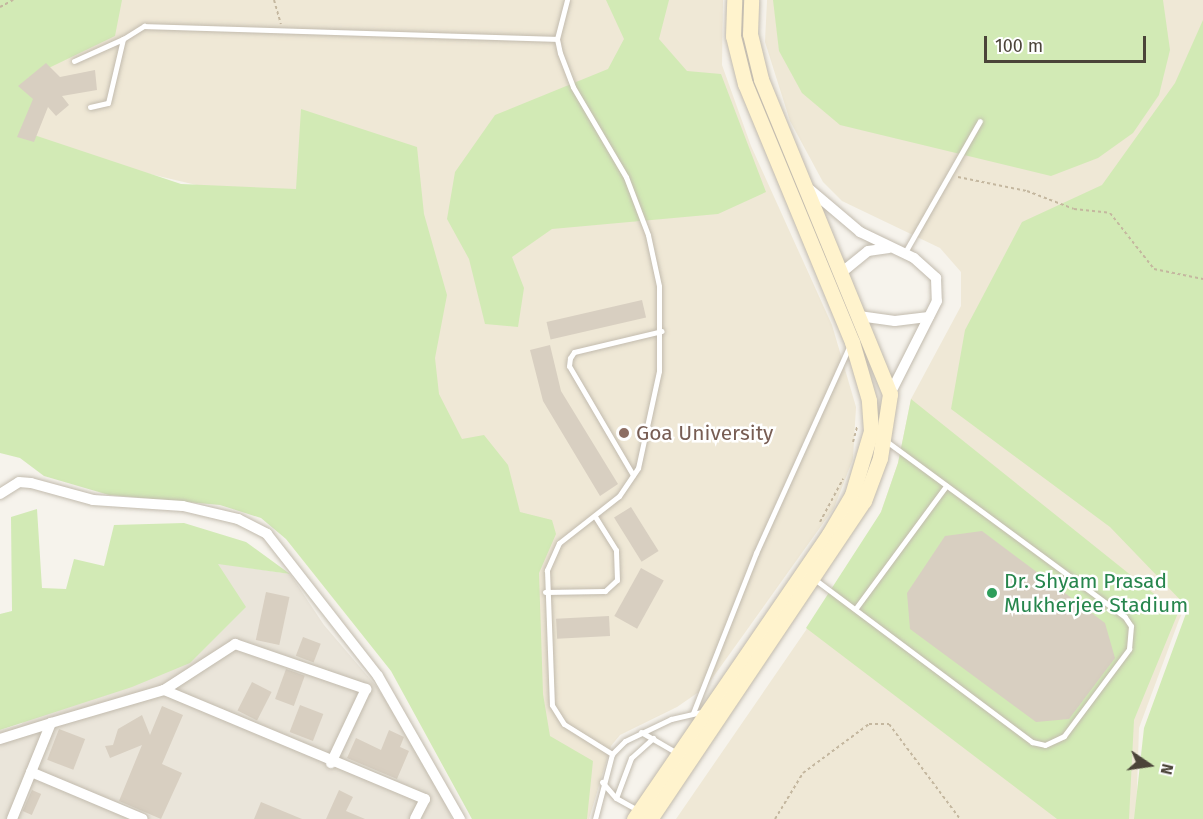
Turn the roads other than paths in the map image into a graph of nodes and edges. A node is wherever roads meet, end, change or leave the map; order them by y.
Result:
1 (567, 0) edge
2 (734, 0) edge
3 (751, 0) edge
4 (123, 39) junction
5 (557, 39) junction
6 (74, 61) dead end
7 (90, 107) dead end
8 (980, 121) dead end
9 (800, 190) junction
10 (892, 248) junction
11 (904, 254) junction
12 (841, 273) junction
13 (859, 316) junction
14 (929, 317) junction
15 (662, 331) junction
16 (852, 342) junction
17 (890, 394) junction
18 (884, 439) junction
19 (633, 475) junction
20 (946, 486) junction
21 (0, 494) edge
22 (595, 516) junction
23 (805, 582) junction
24 (545, 592) junction
25 (856, 608) junction
26 (164, 690) junction
27 (699, 712) junction
28 (51, 723) junction
29 (641, 732) junction
30 (653, 738) junction
31 (0, 739) edge
32 (677, 753) junction
33 (612, 754) junction
34 (332, 763) junction
35 (31, 772) junction
36 (602, 782) junction
37 (616, 798) junction
38 (644, 817) edge
39 (12, 819) edge
40 (144, 819) edge
41 (415, 819) edge
42 (460, 819) edge
43 (595, 819) edge

1 - 5 lane
2 - 9 main road
3 - 9 main road
4 - 5 lane
4 - 6 lane
4 - 7 lane
5 - 15 lane
8 - 11 lane
9 - 10 street
9 - 12 main road
9 - 16 main road
10 - 11 street
10 - 12 street
11 - 14 street
12 - 13 main road
13 - 14 street
13 - 17 main road
14 - 17 street
15 - 19 lane
15 - 19 lane
16 - 23 main road
16 - 27 lane
17 - 18 main road
18 - 20 lane
18 - 23 main road
19 - 22 lane
20 - 25 lane
20 - 25 lane
21 - 42 street
22 - 24 lane
22 - 24 lane
23 - 25 lane
23 - 27 main road
23 - 38 main road
24 - 33 lane
26 - 28 street
26 - 34 street
26 - 34 street
27 - 29 lane
27 - 32 main road
28 - 31 street
28 - 35 street
29 - 30 lane
29 - 33 lane
30 - 32 lane
30 - 37 lane
32 - 38 main road
33 - 36 lane
34 - 41 street
35 - 39 street
35 - 40 street
36 - 37 lane
36 - 43 lane
37 - 38 lane

